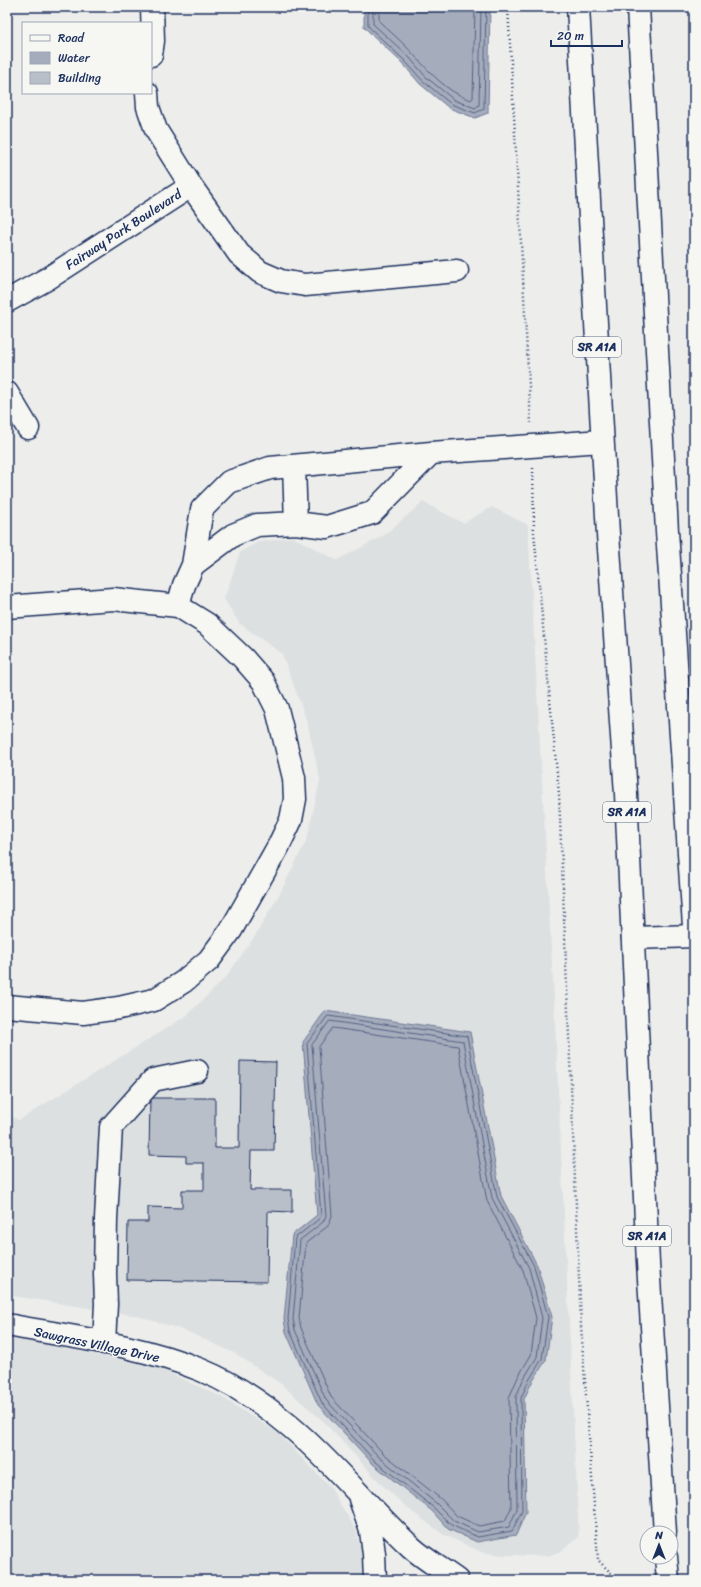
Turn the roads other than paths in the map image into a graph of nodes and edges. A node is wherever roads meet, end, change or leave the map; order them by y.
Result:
1 (152, 7) edge
2 (578, 7) edge
3 (638, 7) edge
4 (152, 48) edge
5 (147, 94) edge
6 (191, 186) junction
7 (457, 272) dead end
8 (7, 301) edge
9 (7, 393) edge
10 (28, 428) dead end
11 (602, 441) junction
12 (431, 453) junction
13 (294, 466) junction
14 (296, 524) junction
15 (193, 566) junction
16 (178, 606) junction
17 (7, 607) edge
18 (694, 926) edge
19 (694, 936) edge
20 (633, 938) junction
21 (7, 1006) edge
22 (197, 1071) dead end
23 (7, 1325) edge
24 (104, 1343) junction
25 (358, 1492) junction
26 (664, 1525) edge
27 (667, 1565) edge
28 (376, 1580) edge
29 (457, 1580) edge
30 (668, 1580) edge

1 - 4 street
2 - 11 street, SR A1A
3 - 18 street
5 - 6 street, Fairway Park Boulevard
6 - 7 street
6 - 8 street, Fairway Park Boulevard
9 - 10 street
11 - 12 street
11 - 20 street, SR A1A
12 - 13 street
12 - 14 street
13 - 14 street
13 - 15 street
14 - 15 street
15 - 16 street
16 - 17 street
16 - 21 street
19 - 20 street
20 - 26 street, SR A1A
22 - 24 street
23 - 24 street, Sawgrass Village Drive
24 - 25 street, Sawgrass Village Drive
25 - 28 street, Sawgrass Village Drive
25 - 29 street, Sawgrass Village Drive
27 - 30 street

